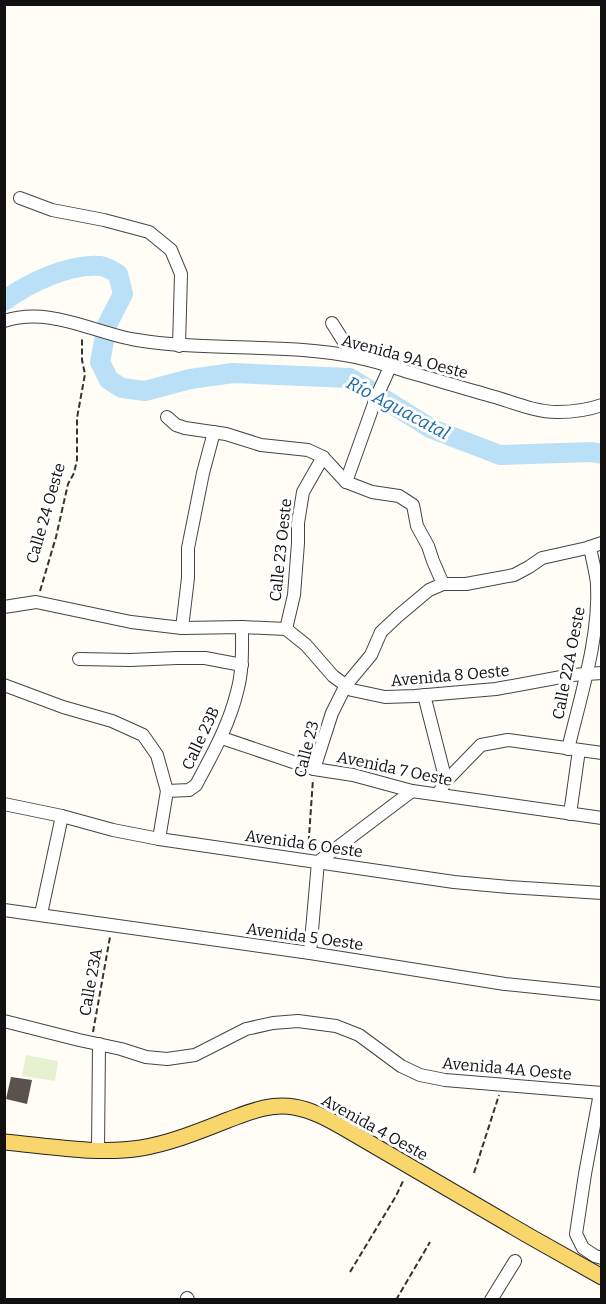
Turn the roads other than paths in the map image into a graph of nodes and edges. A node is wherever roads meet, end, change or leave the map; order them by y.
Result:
1 (20, 198) dead end
2 (4, 321) edge
3 (332, 323) dead end
4 (180, 346) junction
5 (360, 358) junction
6 (389, 369) junction
7 (602, 405) edge
8 (167, 417) dead end
9 (214, 432) junction
10 (323, 457) junction
11 (346, 482) junction
12 (596, 545) edge
13 (443, 584) junction
14 (4, 608) edge
15 (242, 627) junction
16 (182, 628) junction
17 (286, 629) junction
18 (79, 659) dead end
19 (242, 665) junction
20 (602, 673) edge
21 (586, 674) junction
22 (4, 685) edge
23 (346, 686) junction
24 (424, 695) junction
25 (222, 738) junction
26 (574, 750) junction
27 (602, 753) edge
28 (314, 768) junction
29 (446, 781) junction
30 (166, 791) junction
31 (412, 791) junction
32 (438, 795) junction
33 (4, 804) edge
34 (570, 814) junction
35 (62, 816) junction
36 (602, 818) edge
37 (159, 839) junction
38 (313, 860) junction
39 (602, 893) edge
40 (4, 910) edge
41 (41, 914) junction
42 (310, 953) junction
43 (602, 994) edge
44 (4, 1021) edge
45 (95, 1043) junction
46 (601, 1093) edge
47 (4, 1142) edge
48 (98, 1150) junction
49 (602, 1258) edge
50 (515, 1261) dead end
51 (602, 1277) edge
52 (491, 1299) edge

1 - 4 street
2 - 4 street, Avenida 9A Oeste
3 - 5 street
4 - 5 street, Avenida 9A Oeste
5 - 6 street, Avenida 9A Oeste
6 - 7 street, Avenida 9A Oeste
6 - 11 street
8 - 9 street
9 - 10 street
9 - 16 street
10 - 11 street
10 - 17 street, Calle 23 Oeste
11 - 13 street
12 - 13 street
12 - 21 street, Calle 22A Oeste
13 - 23 street, Calle 23
14 - 16 street
15 - 16 street
15 - 17 street
15 - 19 street, Calle 23B
17 - 23 street, Avenida 8 Oeste
18 - 19 street
19 - 25 street, Calle 23B
20 - 21 street, Avenida 8 Oeste
21 - 24 street, Avenida 8 Oeste
21 - 26 street, Calle 22A Oeste
22 - 30 street
23 - 24 street, Avenida 8 Oeste
23 - 28 street, Calle 23
24 - 29 street
25 - 28 street, Avenida 7 Oeste
25 - 30 street, Calle 23B
26 - 27 street
26 - 29 street
26 - 34 street, Calle 22A Oeste
28 - 31 street, Avenida 7 Oeste
29 - 32 street
30 - 37 street
31 - 32 street, Avenida 7 Oeste
31 - 38 street
32 - 34 street, Avenida 7 Oeste
33 - 35 street, Avenida 6 Oeste
34 - 36 street, Avenida 7 Oeste
35 - 37 street, Avenida 6 Oeste
35 - 41 street
37 - 38 street, Avenida 6 Oeste
38 - 39 street, Avenida 6 Oeste
38 - 42 street
40 - 41 street, Avenida 5 Oeste
41 - 42 street, Avenida 5 Oeste
42 - 43 street, Avenida 5 Oeste
44 - 45 street, Avenida 4A Oeste
45 - 46 street, Avenida 4A Oeste
45 - 48 street
46 - 49 street
47 - 48 main road, Avenida 4 Oeste
48 - 51 main road, Avenida 4 Oeste
50 - 52 street

